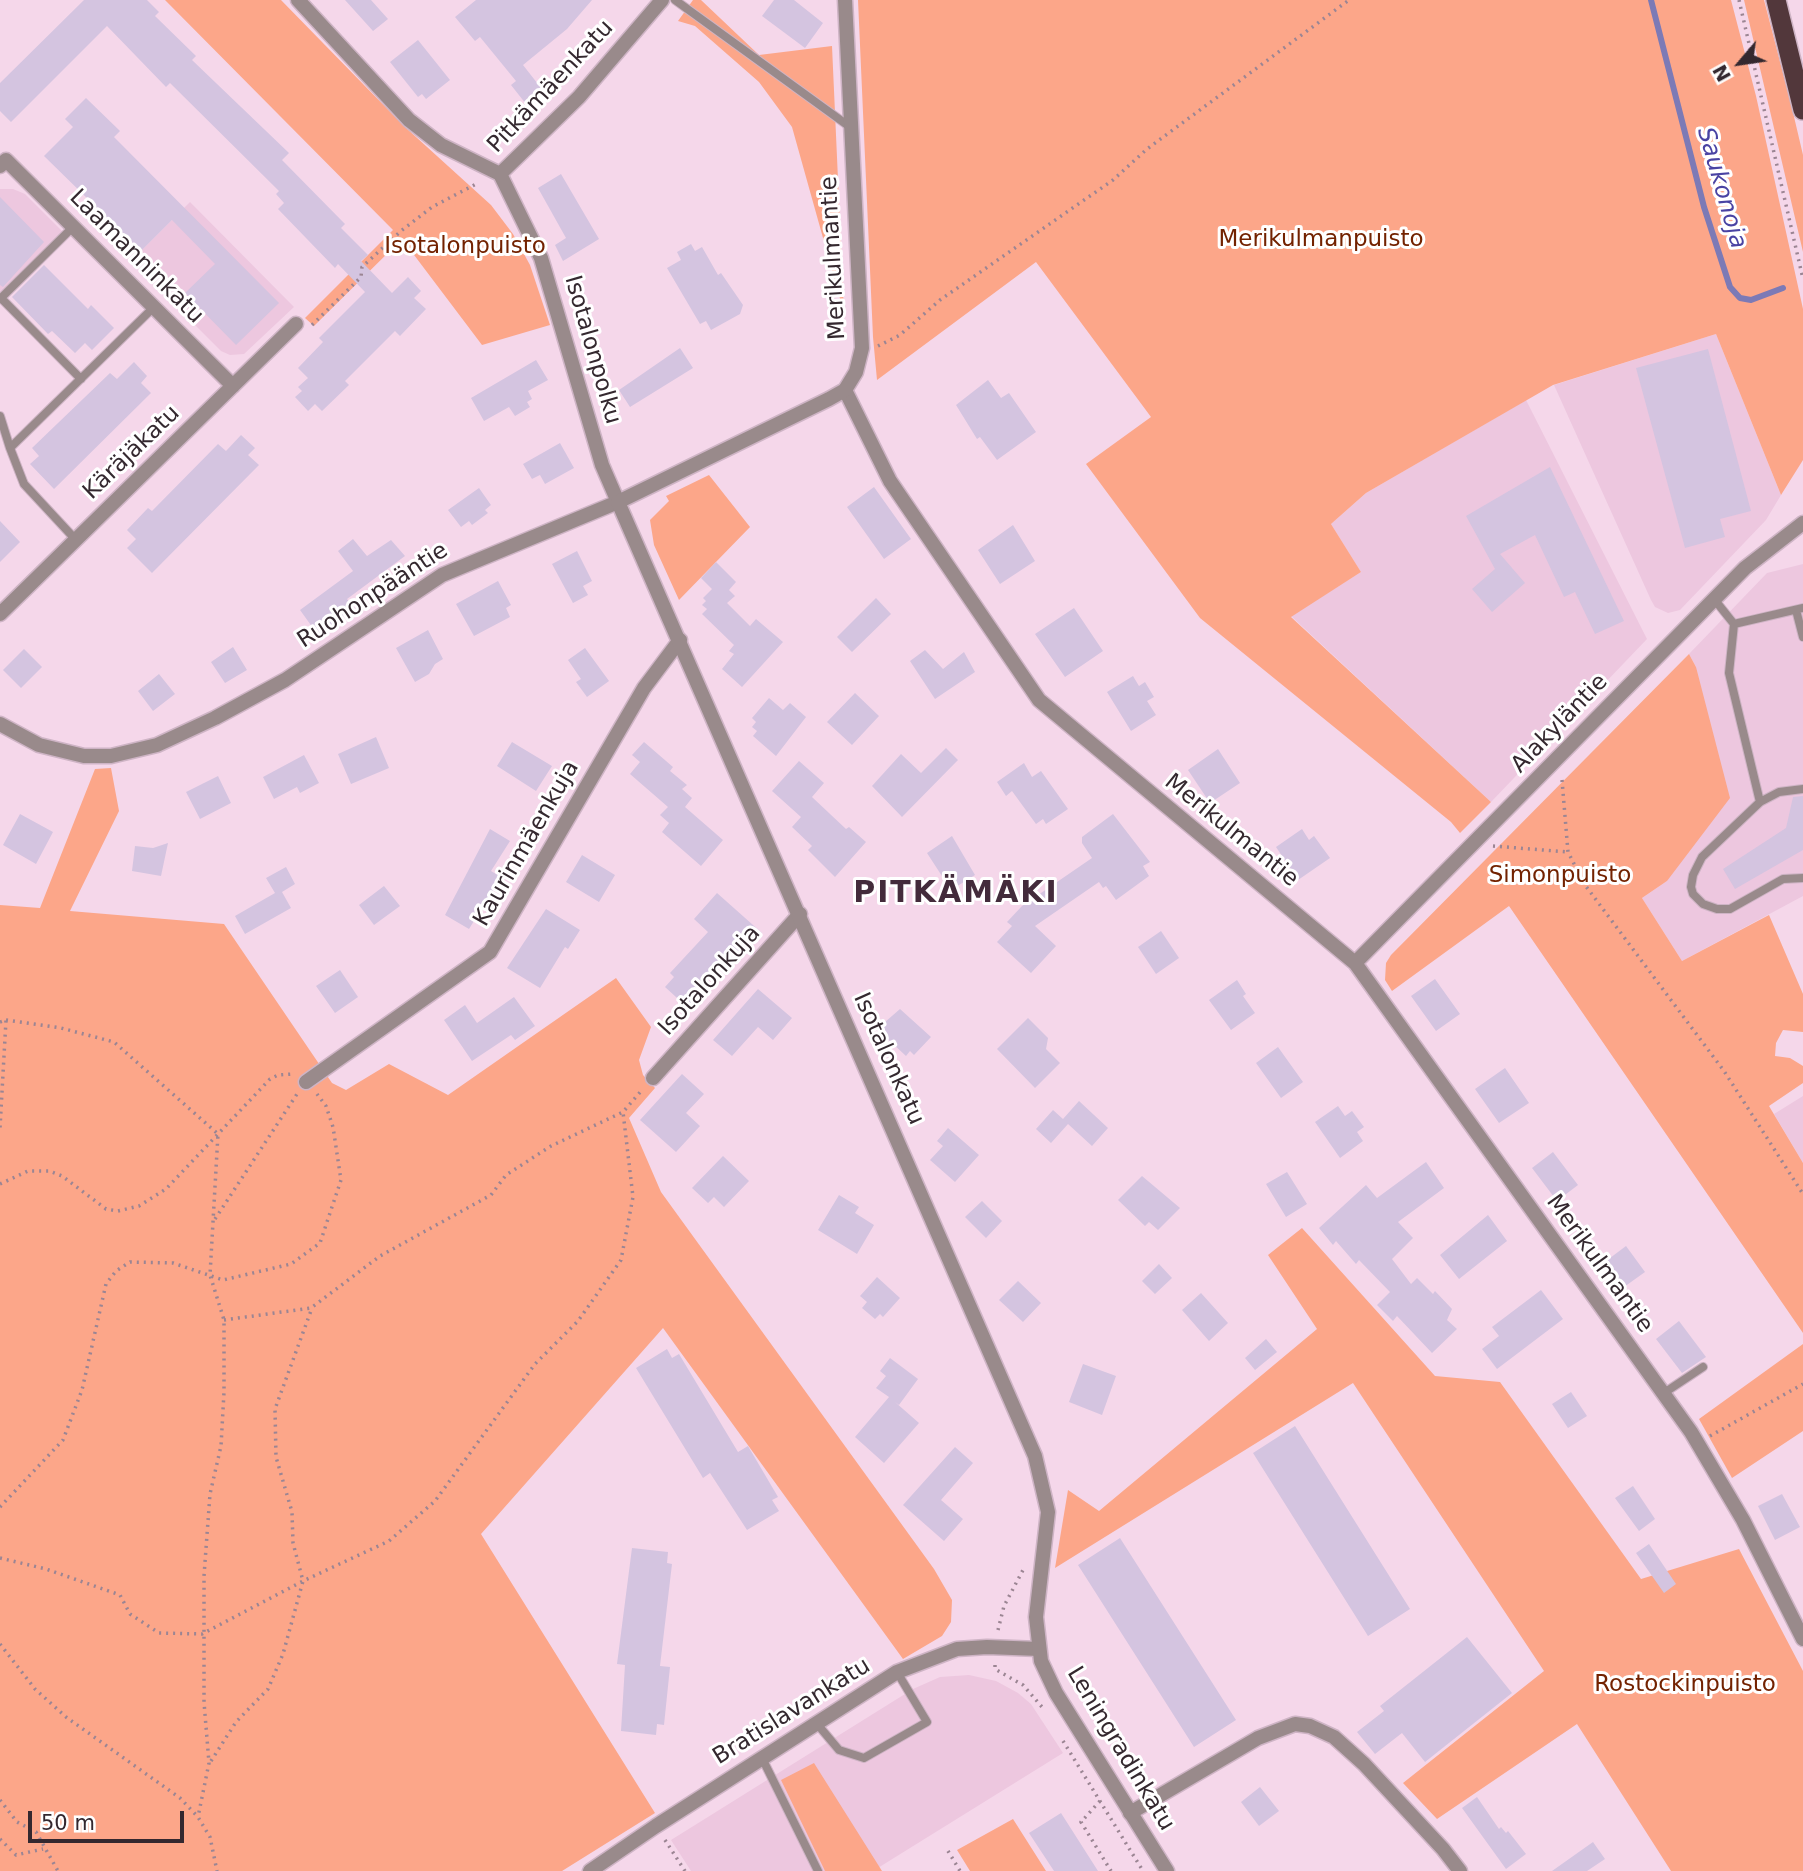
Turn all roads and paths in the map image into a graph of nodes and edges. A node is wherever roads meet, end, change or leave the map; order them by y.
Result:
1 (298, 0) edge
2 (662, 0) edge
3 (675, 0) edge
4 (845, 0) edge
5 (1349, 0) edge
6 (1739, 0) edge
7 (1776, 0) edge
8 (1803, 110) edge
9 (850, 128) junction
10 (2, 159) edge
11 (500, 174) junction
12 (73, 227) junction
13 (1803, 279) edge
14 (0, 298) edge
15 (154, 307) junction
16 (303, 326) joint
17 (872, 350) dead end
18 (81, 379) junction
19 (233, 386) junction
20 (845, 390) junction
21 (0, 416) edge
22 (10, 448) junction
23 (618, 502) junction
24 (1803, 523) edge
25 (76, 540) junction
26 (1714, 598) junction
27 (2, 609) edge
28 (1800, 609) edge
29 (1734, 624) junction
30 (1803, 637) edge
31 (680, 640) junction
32 (0, 724) edge
33 (1555, 762) junction
34 (1803, 789) edge
35 (1760, 802) junction
36 (1479, 838) junction
37 (1568, 852) junction
38 (1803, 878) edge
39 (800, 915) junction
40 (1355, 963) junction
41 (6, 1020) junction
42 (0, 1022) edge
43 (653, 1078) joint
44 (306, 1082) junction
45 (623, 1112) junction
46 (0, 1128) edge
47 (218, 1133) junction
48 (0, 1184) edge
49 (1803, 1194) edge
50 (214, 1221) junction
51 (210, 1275) junction
52 (313, 1307) junction
53 (224, 1320) junction
54 (1703, 1367) dead end
55 (1803, 1384) edge
56 (1664, 1393) junction
57 (1698, 1443) junction
58 (0, 1507) edge
59 (0, 1558) edge
60 (303, 1581) junction
61 (202, 1634) junction
62 (1803, 1639) edge
63 (0, 1644) edge
64 (1038, 1649) junction
65 (995, 1669) dead end
66 (897, 1672) junction
67 (1046, 1712) dead end
68 (818, 1725) junction
69 (1059, 1735) dead end
70 (762, 1758) junction
71 (209, 1762) junction
72 (0, 1800) edge
73 (1100, 1801) junction
74 (1130, 1813) junction
75 (198, 1817) junction
76 (656, 1826) junction
77 (0, 1839) edge
78 (44, 1849) junction
79 (948, 1851) dead end
80 (54, 1866) junction
81 (49, 1871) edge
82 (58, 1871) edge
83 (217, 1871) edge
84 (590, 1871) edge
85 (685, 1871) edge
86 (818, 1871) edge
87 (960, 1871) edge
88 (1111, 1871) edge
89 (1143, 1871) edge
90 (1167, 1871) edge
91 (1460, 1871) edge

1 - 11 street
2 - 11 street, Pitkämäenkatu
3 - 9 lane
4 - 9 street, Merikulmantie
5 - 17 path
6 - 13 path
7 - 8 highway
9 - 20 street, Merikulmantie
10 - 12 street, Laamanninkatu
11 - 16 path
11 - 23 street, Isotalonpolku
12 - 14 lane
12 - 15 street, Laamanninkatu
14 - 18 lane
15 - 18 lane
15 - 19 street, Laamanninkatu
16 - 19 street, Käräjäkatu
18 - 22 lane
19 - 25 street, Käräjäkatu
20 - 23 street, Ruohonpääntie
20 - 40 street, Merikulmantie
21 - 22 lane
22 - 25 lane
23 - 31 street, Isotalonkatu
23 - 32 street, Ruohonpääntie
24 - 26 street, Alakyläntie
25 - 27 street, Käräjäkatu
26 - 29 lane
26 - 33 street, Alakyläntie
28 - 29 lane
28 - 30 lane
29 - 35 lane
31 - 39 street, Isotalonkatu
31 - 44 street, Kaurinmäenkuja
33 - 36 street, Alakyläntie
33 - 37 path
34 - 35 lane
35 - 38 lane
36 - 37 path
36 - 40 street, Alakyläntie
37 - 49 path
39 - 43 street, Isotalonkuja
39 - 64 street, Isotalonkatu
40 - 56 street, Merikulmantie
41 - 42 path
41 - 46 path
41 - 47 path
43 - 45 path
44 - 47 path
44 - 50 path
44 - 51 path
45 - 52 path
45 - 60 path
47 - 48 path
47 - 50 path
50 - 51 path
51 - 53 path
51 - 58 path
52 - 53 path
52 - 60 path
53 - 61 path
54 - 56 lane
55 - 57 path
56 - 57 street, Merikulmantie
57 - 62 street, Merikulmantie
59 - 61 path
60 - 61 path
60 - 71 path
61 - 71 path
63 - 75 path
64 - 66 street, Bratislavankatu
64 - 74 street, Leningradinkatu
65 - 67 path
66 - 68 street, Bratislavankatu
66 - 68 lane
68 - 70 street, Bratislavankatu
69 - 73 path
70 - 76 street, Bratislavankatu
70 - 86 lane
71 - 75 path
72 - 78 path
73 - 88 path
73 - 89 path
74 - 90 street, Leningradinkatu
74 - 91 street
75 - 83 path
76 - 84 street, Bratislavankatu
76 - 85 path
77 - 78 path
78 - 80 path
79 - 87 path
80 - 81 path
80 - 82 path

